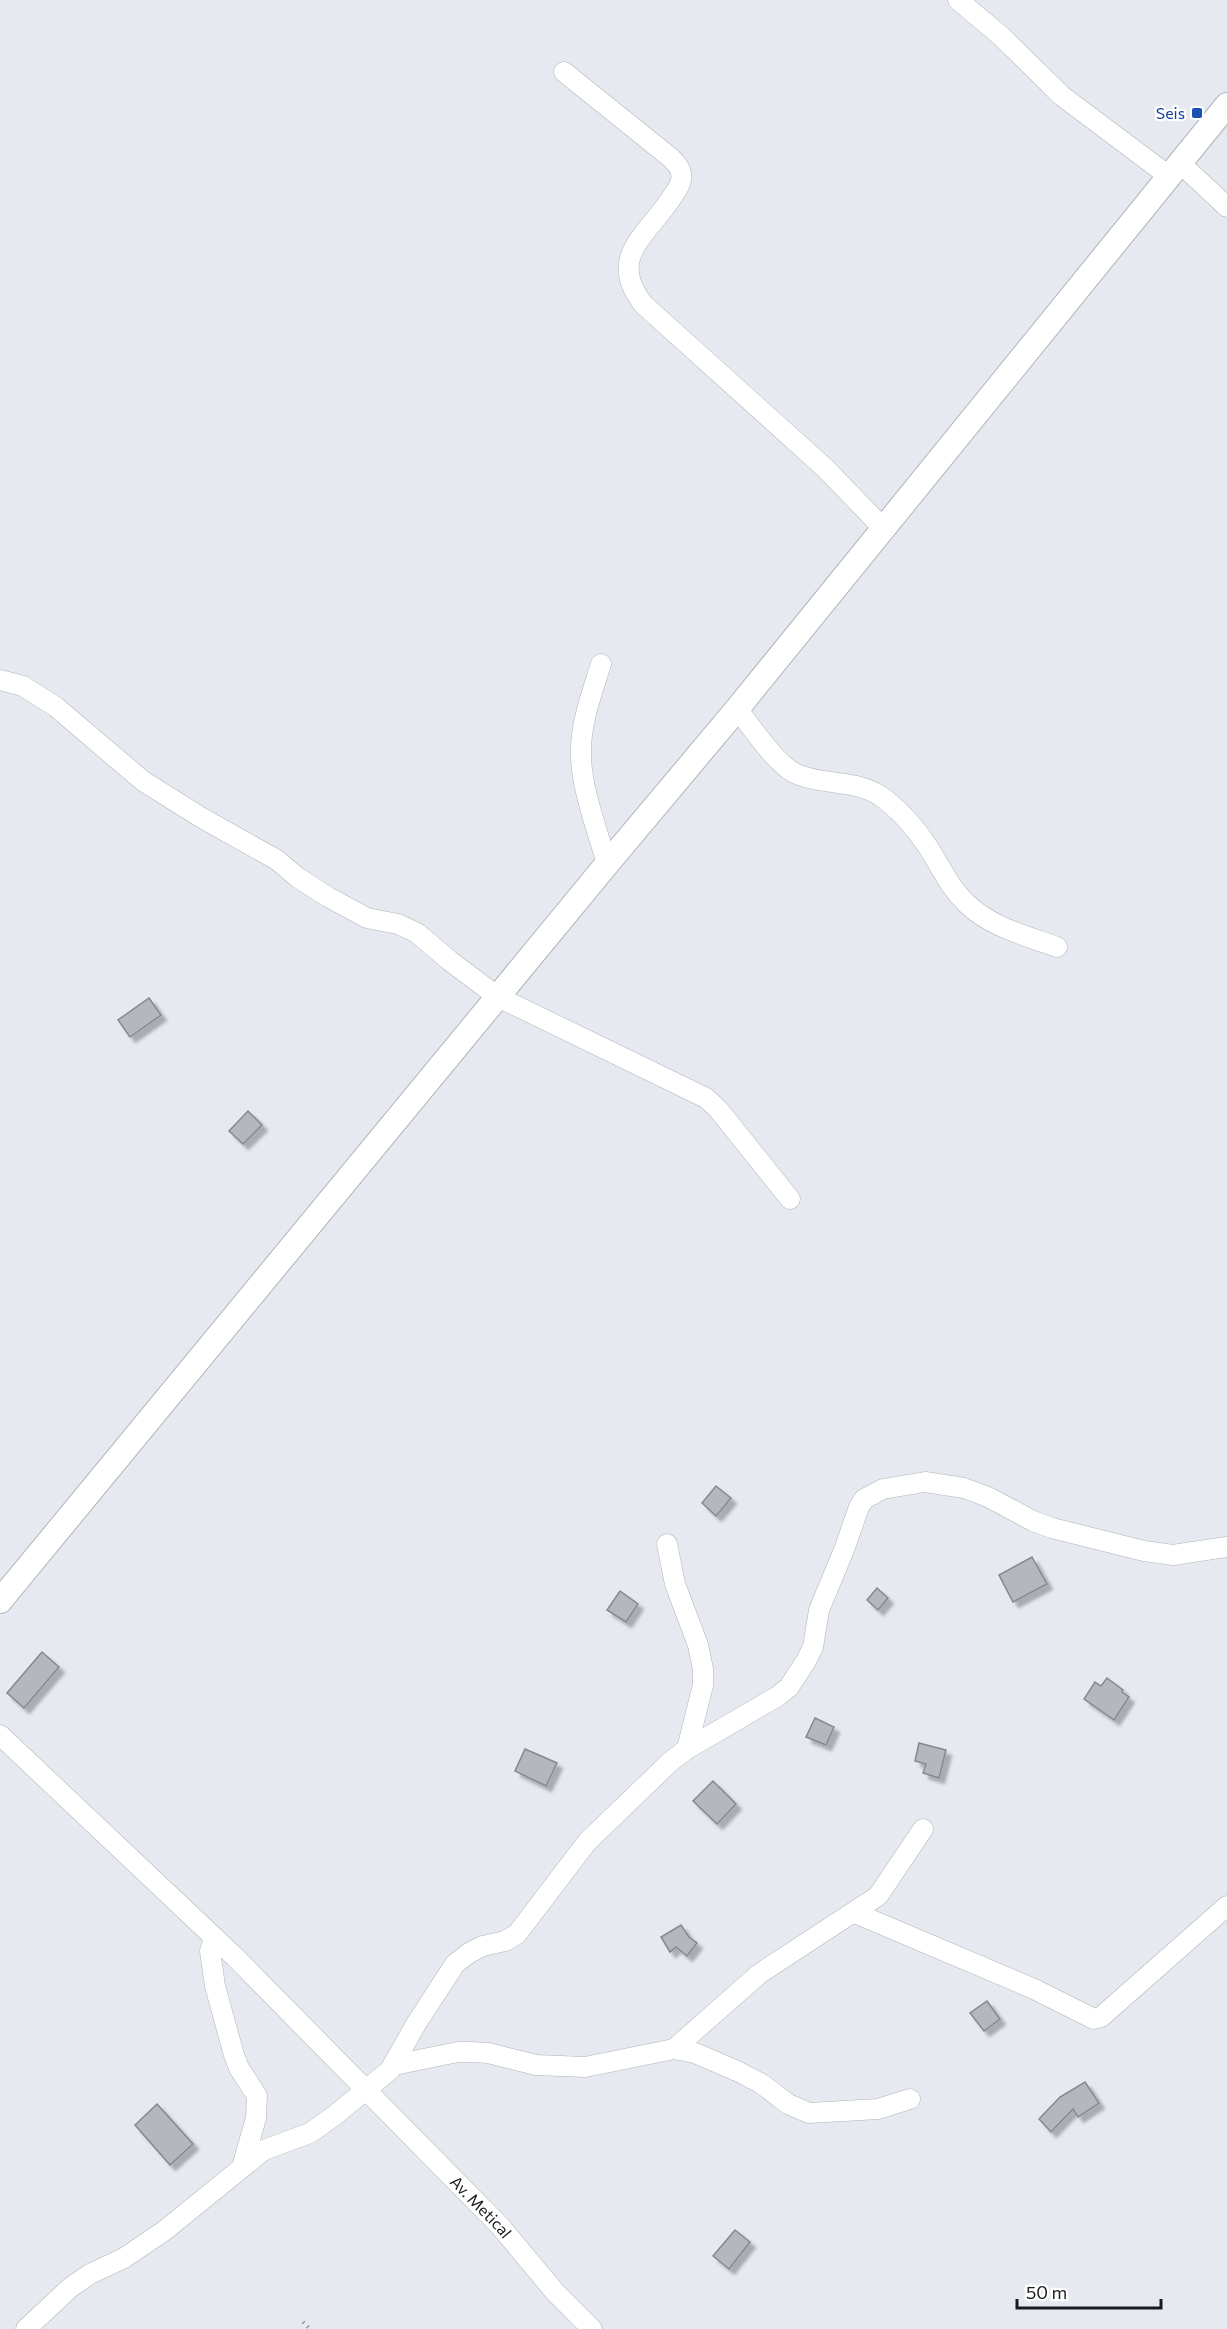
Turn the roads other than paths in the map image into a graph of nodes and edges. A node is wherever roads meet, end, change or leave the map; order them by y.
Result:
1 (958, 0) edge
2 (564, 72) dead end
3 (1227, 105) edge
4 (1175, 170) junction
5 (1227, 207) edge
6 (883, 528) junction
7 (601, 664) dead end
8 (0, 680) edge
9 (737, 709) junction
10 (607, 864) junction
11 (1056, 947) dead end
12 (498, 997) junction
13 (790, 1199) dead end
14 (667, 1544) dead end
15 (1227, 1547) edge
16 (0, 1601) edge
17 (0, 1735) edge
18 (687, 1749) junction
19 (923, 1828) dead end
20 (1227, 1906) edge
21 (855, 1913) junction
22 (214, 1938) junction
23 (674, 2049) junction
24 (393, 2065) junction
25 (365, 2089) junction
26 (909, 2099) dead end
27 (242, 2167) junction
28 (26, 2329) edge
29 (592, 2329) edge

1 - 4 street
2 - 6 street
3 - 4 street
4 - 5 street
4 - 6 street
6 - 9 street
7 - 10 street
8 - 12 street
9 - 10 street
9 - 11 street
10 - 12 street
12 - 13 street
12 - 16 street
14 - 18 street
15 - 18 street
17 - 22 street, Av. Metical
18 - 24 street
19 - 21 street
20 - 21 street
21 - 23 street
22 - 25 street, Av. Metical
22 - 27 street
23 - 24 street
23 - 26 street
24 - 25 street
25 - 27 street
25 - 29 street, Av. Metical
27 - 28 street

